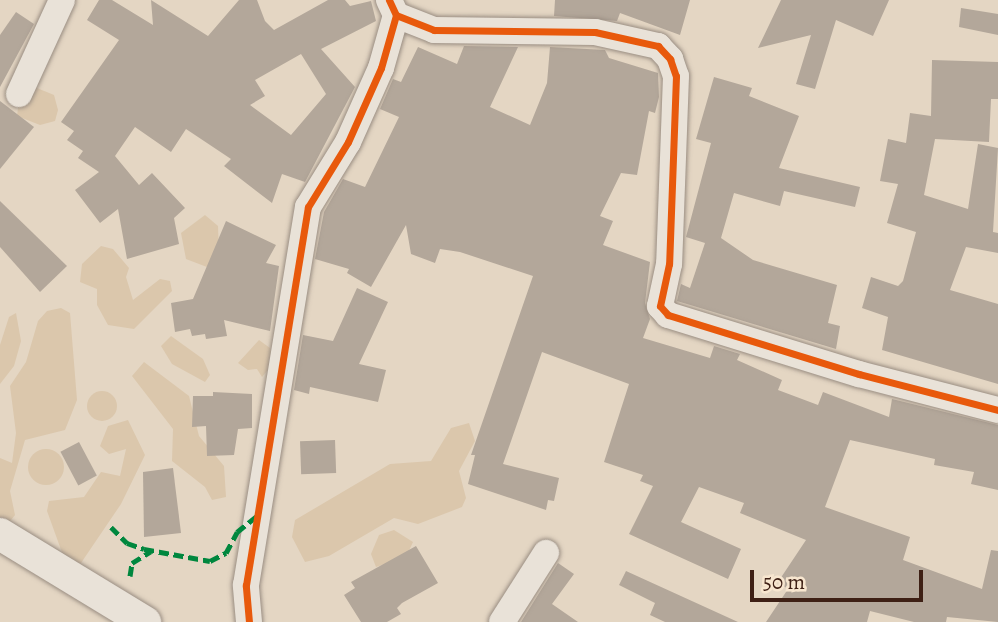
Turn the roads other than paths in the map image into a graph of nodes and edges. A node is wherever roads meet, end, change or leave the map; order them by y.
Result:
1 (62, 0) edge
2 (393, 7) edge
3 (19, 94) dead end
4 (998, 410) edge
5 (0, 534) edge
6 (545, 553) dead end
7 (145, 622) edge
8 (249, 622) edge
9 (502, 622) edge

1 - 3 street
2 - 4 street
2 - 8 street
5 - 7 street
6 - 9 street

